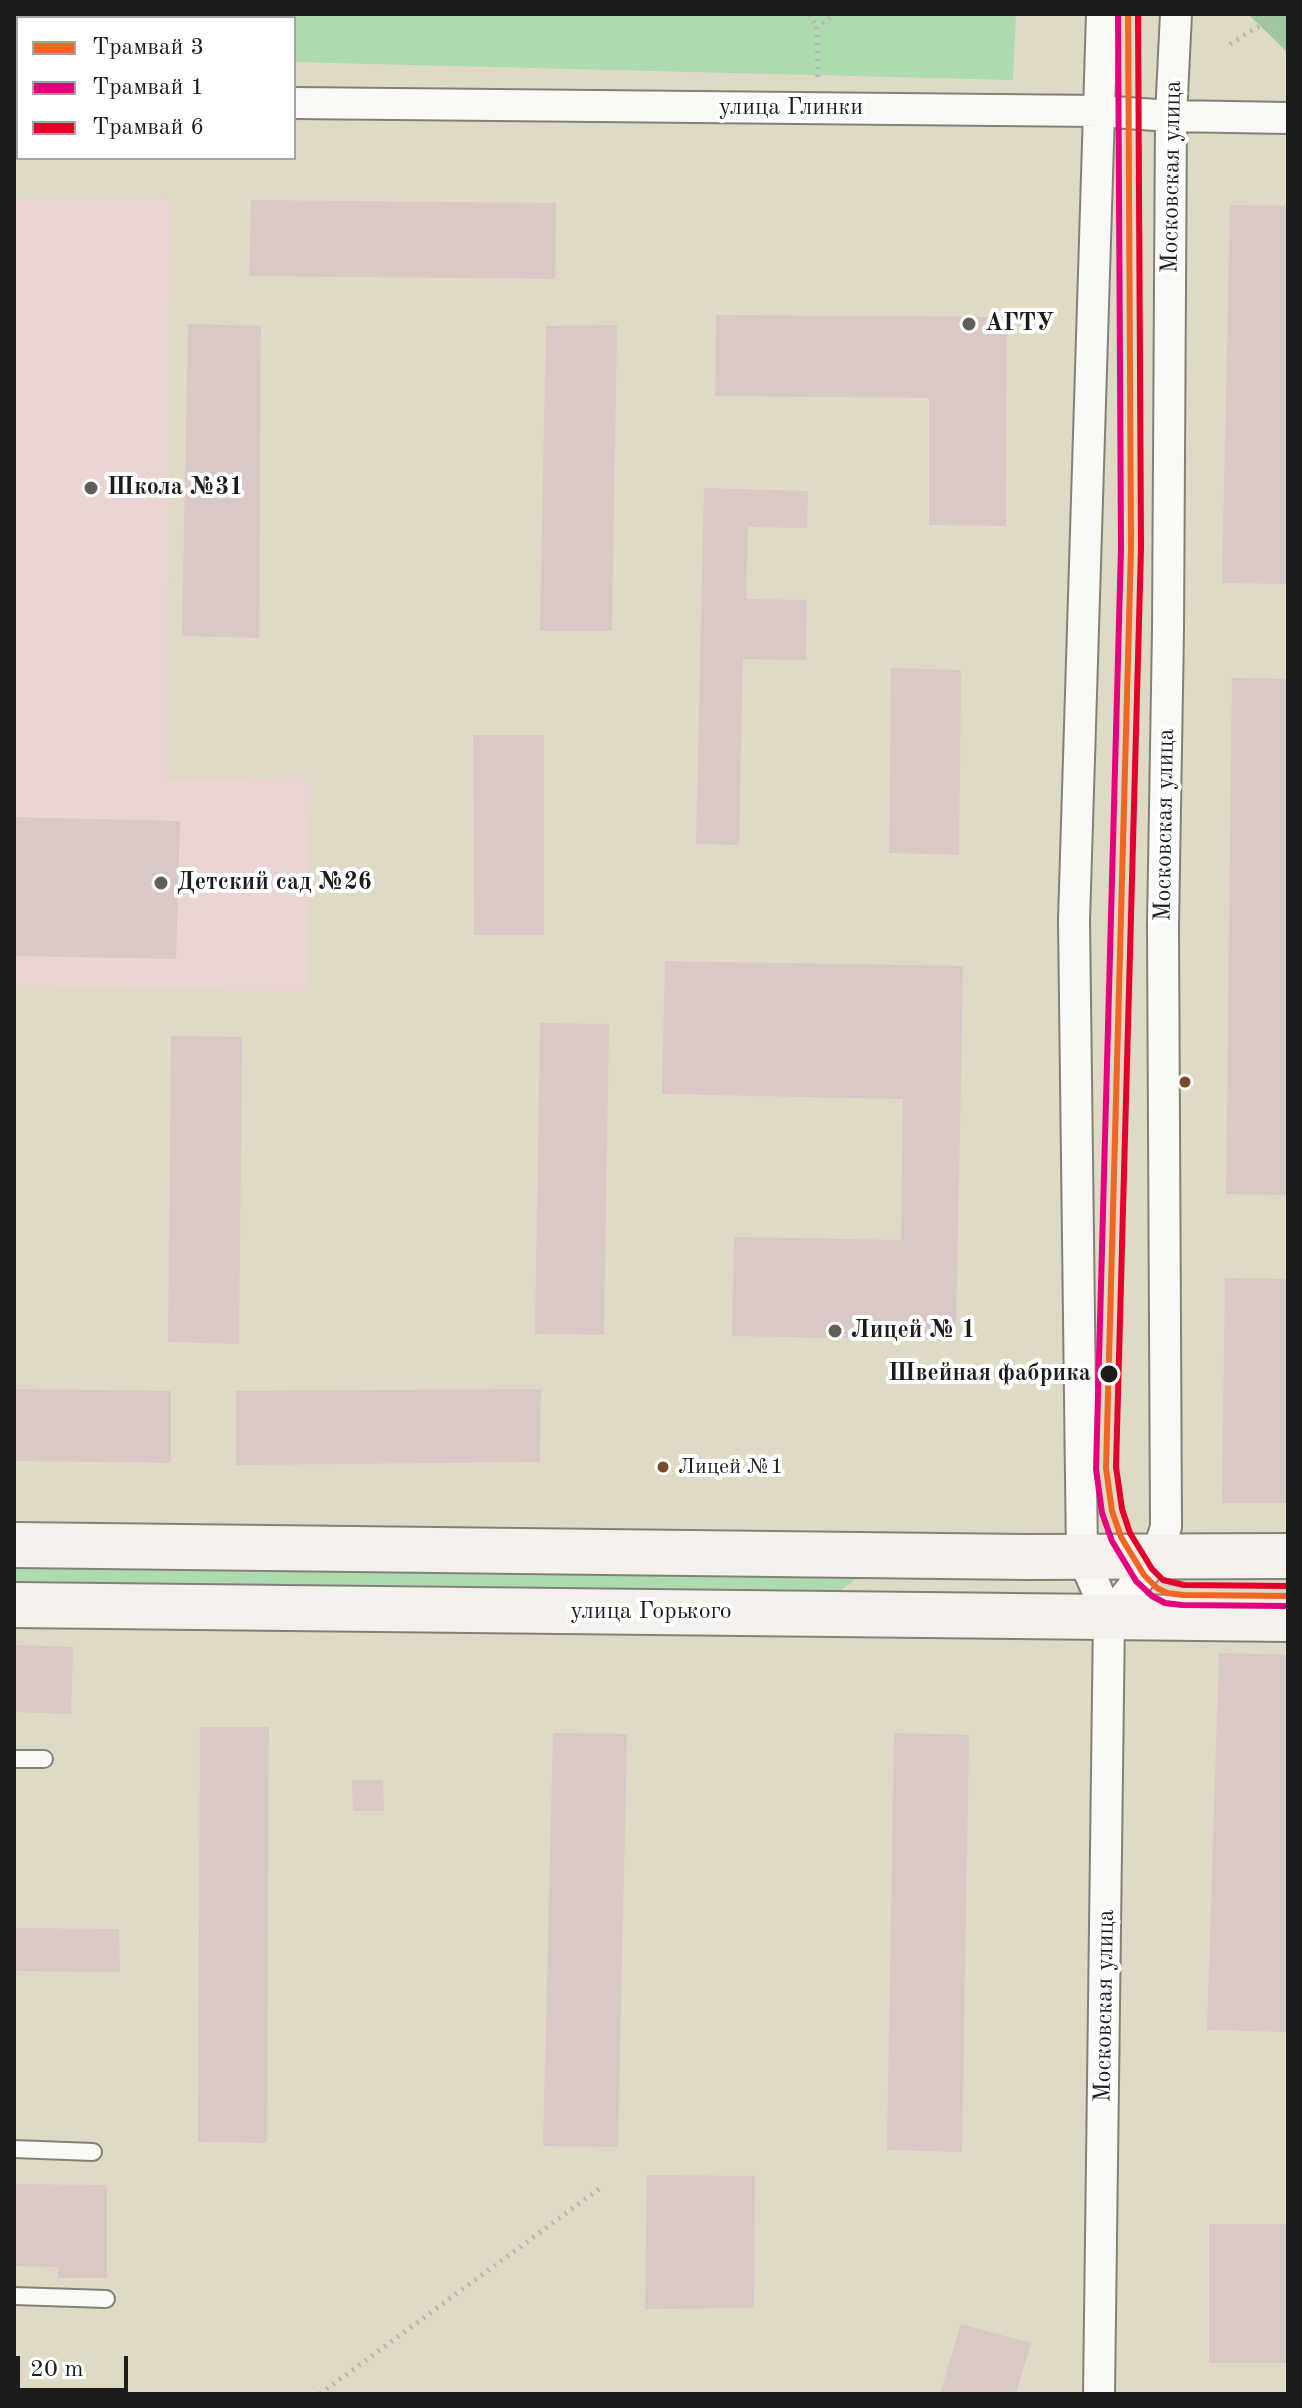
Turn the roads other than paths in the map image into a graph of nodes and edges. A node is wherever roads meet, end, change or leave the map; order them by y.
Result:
1 (1102, 14) edge
2 (1176, 14) edge
3 (296, 103) edge
4 (1098, 111) junction
5 (1171, 116) junction
6 (1288, 118) edge
7 (14, 1545) edge
8 (1082, 1556) junction
9 (1157, 1556) junction
10 (1288, 1556) edge
11 (14, 1605) edge
12 (1109, 1617) junction
13 (1288, 1619) edge
14 (14, 1759) edge
15 (44, 1759) dead end
16 (14, 2149) edge
17 (93, 2152) dead end
18 (14, 2296) edge
19 (106, 2299) dead end
20 (1099, 2394) edge

1 - 4 street, Московская улица
2 - 5 street, Московская улица
3 - 4 street, улица Глинки
4 - 5 street, улица Глинки
4 - 8 street, Московская улица
5 - 6 street, улица Глинки
5 - 9 street, Московская улица
7 - 8 main road
8 - 9 main road
8 - 12 street, Московская улица
9 - 10 main road
9 - 12 street, Московская улица
11 - 12 main road, улица Горького
12 - 13 main road, улица Горького
12 - 20 street, Московская улица
14 - 15 lane
16 - 17 lane
18 - 19 lane

